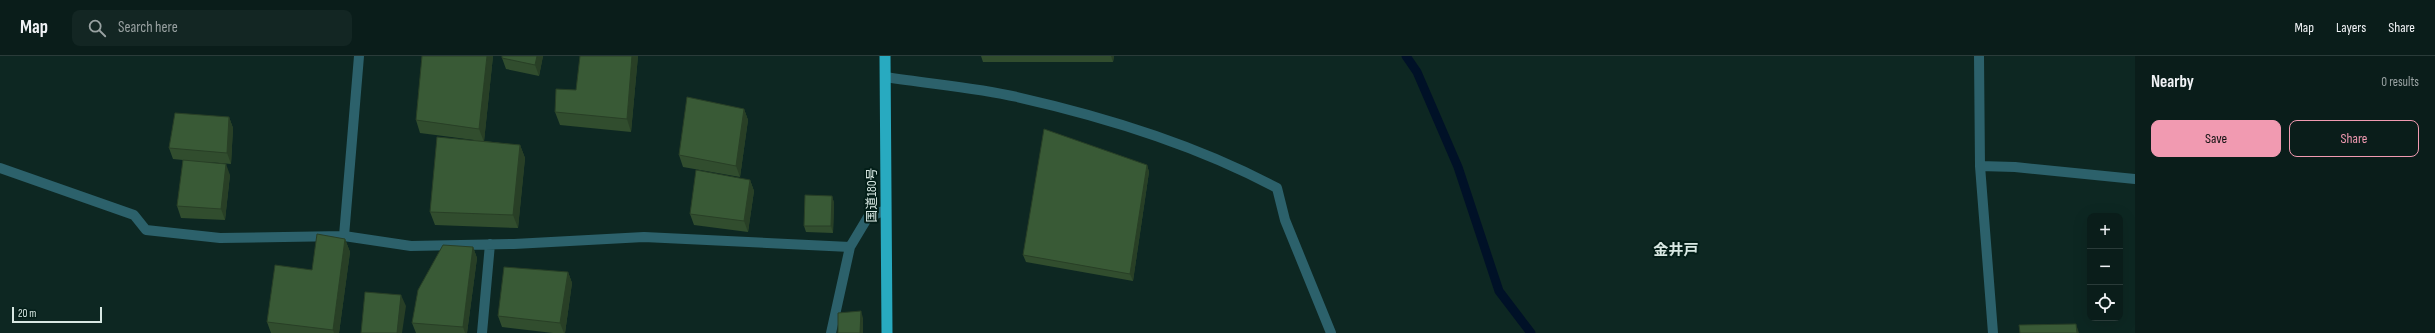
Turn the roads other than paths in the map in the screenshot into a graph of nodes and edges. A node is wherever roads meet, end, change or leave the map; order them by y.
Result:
1 (359, 56) edge
2 (885, 56) edge
3 (1979, 56) edge
4 (886, 77) junction
5 (1980, 166) junction
6 (0, 168) edge
7 (2135, 179) edge
8 (886, 210) junction
9 (344, 236) junction
10 (490, 244) junction
11 (850, 247) junction
12 (482, 333) edge
13 (832, 333) edge
14 (887, 333) edge
15 (1331, 333) edge
16 (1993, 333) edge

1 - 9 street
2 - 4 highway, 国道180号
3 - 5 street
4 - 8 highway, 国道180号
4 - 15 street
5 - 7 street
5 - 16 street
6 - 9 street
8 - 11 street
8 - 14 highway, 国道180号
9 - 10 street
10 - 11 street
10 - 12 street
11 - 13 street

